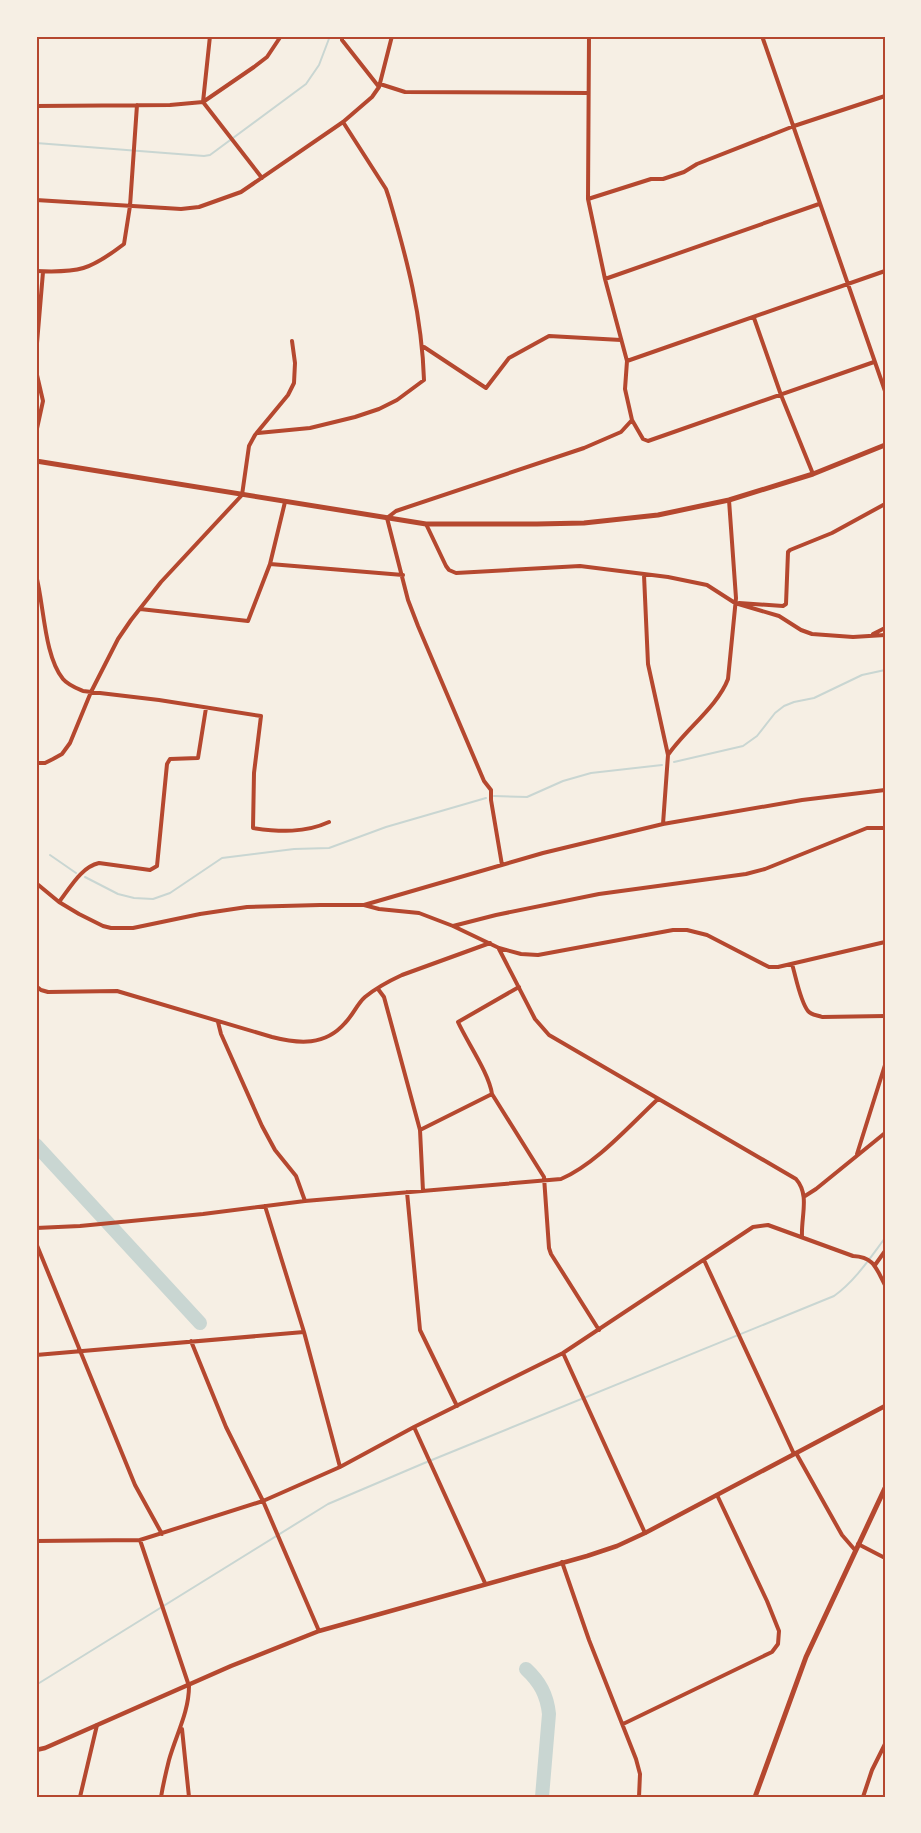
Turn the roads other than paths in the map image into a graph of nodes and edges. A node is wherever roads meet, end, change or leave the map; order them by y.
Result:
1 (210, 36) edge
2 (281, 36) edge
3 (342, 36) edge
4 (392, 36) edge
5 (589, 36) edge
6 (762, 36) edge
7 (380, 86) junction
8 (588, 93) junction
9 (885, 96) edge
10 (203, 102) junction
11 (137, 105) junction
12 (36, 106) edge
13 (343, 122) junction
14 (794, 126) junction
15 (262, 178) junction
16 (588, 199) junction
17 (36, 200) edge
18 (819, 204) junction
19 (130, 206) junction
20 (36, 271) edge
21 (885, 271) edge
22 (43, 272) junction
23 (605, 279) junction
24 (848, 284) junction
25 (754, 318) junction
26 (621, 340) junction
27 (292, 341) dead end
28 (423, 347) junction
29 (627, 361) junction
30 (874, 362) junction
31 (885, 391) edge
32 (781, 395) junction
33 (632, 420) junction
34 (36, 433) edge
35 (257, 433) junction
36 (885, 444) edge
37 (36, 461) edge
38 (813, 474) junction
39 (242, 495) junction
40 (729, 500) junction
41 (285, 502) junction
42 (885, 504) edge
43 (387, 518) junction
44 (426, 524) junction
45 (270, 564) junction
46 (36, 575) edge
47 (403, 575) junction
48 (644, 575) junction
49 (735, 603) junction
50 (140, 609) junction
51 (885, 628) edge
52 (885, 635) edge
53 (870, 636) junction
54 (91, 692) junction
55 (206, 708) junction
56 (668, 755) junction
57 (36, 763) edge
58 (885, 790) edge
59 (329, 822) dead end
60 (663, 824) junction
61 (885, 828) edge
62 (502, 865) junction
63 (36, 883) edge
64 (59, 902) junction
65 (364, 905) junction
66 (453, 926) junction
67 (885, 942) edge
68 (490, 944) junction
69 (499, 948) junction
70 (792, 964) junction
71 (36, 986) edge
72 (519, 987) junction
73 (378, 989) junction
74 (885, 1016) edge
75 (217, 1022) junction
76 (885, 1065) edge
77 (492, 1094) junction
78 (658, 1099) junction
79 (420, 1130) junction
80 (885, 1133) edge
81 (857, 1154) junction
82 (544, 1180) junction
83 (423, 1191) junction
84 (407, 1192) junction
85 (804, 1196) junction
86 (304, 1201) junction
87 (265, 1206) junction
88 (36, 1228) edge
89 (802, 1236) junction
90 (36, 1243) edge
91 (885, 1251) edge
92 (704, 1260) junction
93 (875, 1265) junction
94 (885, 1285) edge
95 (599, 1330) junction
96 (304, 1332) junction
97 (191, 1341) junction
98 (79, 1351) junction
99 (563, 1353) junction
100 (36, 1355) edge
101 (457, 1406) junction
102 (885, 1406) edge
103 (414, 1427) junction
104 (795, 1453) junction
105 (340, 1467) junction
106 (885, 1488) edge
107 (717, 1495) junction
108 (263, 1501) junction
109 (645, 1533) junction
110 (162, 1534) junction
111 (140, 1540) junction
112 (36, 1541) edge
113 (857, 1547) junction
114 (885, 1558) edge
115 (562, 1562) junction
116 (485, 1583) junction
117 (319, 1631) junction
118 (189, 1686) junction
119 (623, 1724) junction
120 (97, 1725) junction
121 (181, 1726) junction
122 (885, 1744) edge
123 (36, 1750) edge
124 (80, 1797) edge
125 (160, 1797) edge
126 (189, 1797) edge
127 (639, 1797) edge
128 (755, 1797) edge
129 (863, 1797) edge

1 - 10 street
2 - 10 street
3 - 7 street
4 - 7 street
5 - 8 street
6 - 14 street
7 - 8 street
7 - 13 street
8 - 16 street
9 - 14 street
10 - 11 street
10 - 15 street
11 - 12 street
11 - 19 street
13 - 15 street
13 - 28 street
14 - 16 street
14 - 18 street
15 - 19 street
16 - 23 street
17 - 19 street
18 - 23 street
18 - 24 street
19 - 22 street
20 - 22 street
21 - 24 street
22 - 34 street
23 - 26 street
24 - 25 street
24 - 30 street
25 - 29 street
25 - 32 street
26 - 28 street
26 - 29 street
27 - 35 street
28 - 35 street
29 - 33 street
30 - 31 street
30 - 32 street
32 - 33 street
32 - 38 street
33 - 43 street
35 - 39 street
36 - 38 main road
37 - 39 main road
38 - 40 main road
39 - 41 main road
39 - 50 street
40 - 44 main road
40 - 49 street
41 - 43 main road
41 - 45 street
42 - 49 street
43 - 44 main road
43 - 47 street
44 - 48 street
45 - 47 street
45 - 50 street
46 - 54 street
47 - 62 street
48 - 49 street
48 - 56 street
49 - 53 street
49 - 56 street
50 - 54 street
51 - 53 street
52 - 53 street
54 - 55 street
54 - 57 street
55 - 59 street
55 - 64 street
56 - 60 street
58 - 60 street
60 - 62 street
61 - 66 street
62 - 65 street
63 - 64 street
64 - 65 street
65 - 66 street
66 - 68 street
67 - 70 street
68 - 69 street
68 - 73 street
69 - 70 street
69 - 72 street
70 - 74 street
71 - 75 street
72 - 77 street
72 - 78 street
73 - 75 street
73 - 79 street
75 - 86 street
76 - 81 street
77 - 79 street
77 - 82 street
78 - 82 street
78 - 85 street
79 - 83 street
80 - 81 street
81 - 85 street
82 - 83 street
82 - 95 street
83 - 84 street
84 - 86 street
84 - 101 street
85 - 89 street
86 - 87 street
87 - 88 street
87 - 96 street
89 - 92 street
89 - 93 street
90 - 98 street
91 - 93 street
92 - 95 street
92 - 104 street
93 - 94 street
95 - 99 street
96 - 97 street
96 - 105 street
97 - 98 street
97 - 108 street
98 - 100 street
98 - 110 street
99 - 101 street
99 - 109 street
101 - 103 street
102 - 104 street
103 - 105 street
103 - 116 street
104 - 107 street
104 - 113 street
105 - 108 street
106 - 113 main road
107 - 109 street
107 - 119 street
108 - 110 street
108 - 117 street
109 - 115 street
110 - 111 street
111 - 112 street
111 - 118 street
113 - 114 street
113 - 128 main road
115 - 116 street
115 - 119 street
116 - 117 street
117 - 118 street
118 - 120 street
118 - 121 street
119 - 127 street
120 - 123 street
120 - 124 street
121 - 125 street
121 - 126 street
122 - 129 street

